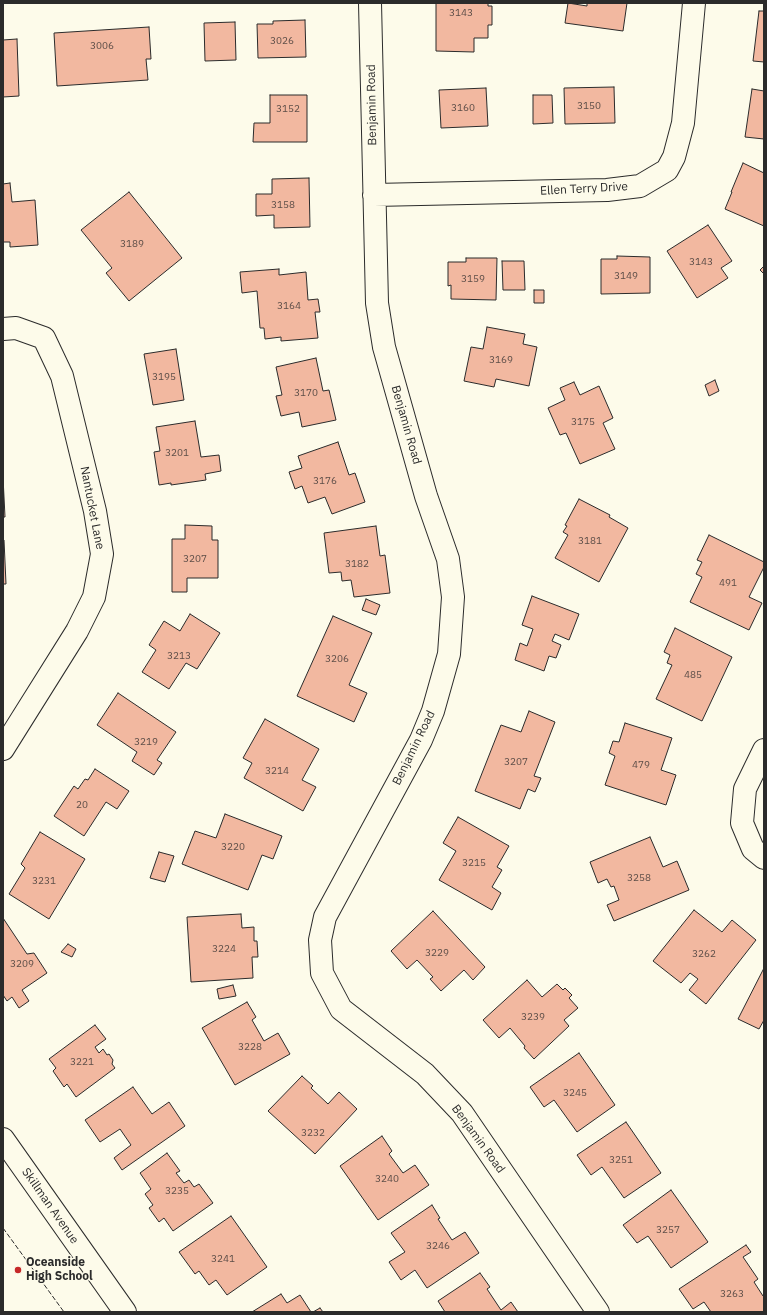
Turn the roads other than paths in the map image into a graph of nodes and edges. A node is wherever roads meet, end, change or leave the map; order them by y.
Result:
1 (370, 3) edge
2 (694, 3) edge
3 (374, 195) junction
4 (3, 329) edge
5 (3, 749) edge
6 (764, 750) edge
7 (764, 858) edge
8 (3, 1138) edge
9 (125, 1312) edge
10 (598, 1312) edge

1 - 3 street, Benjamin Road
2 - 3 street, Ellen Terry Drive
3 - 10 street, Benjamin Road
4 - 5 street, Nantucket Lane
6 - 7 street
8 - 9 street, Skillman Avenue

